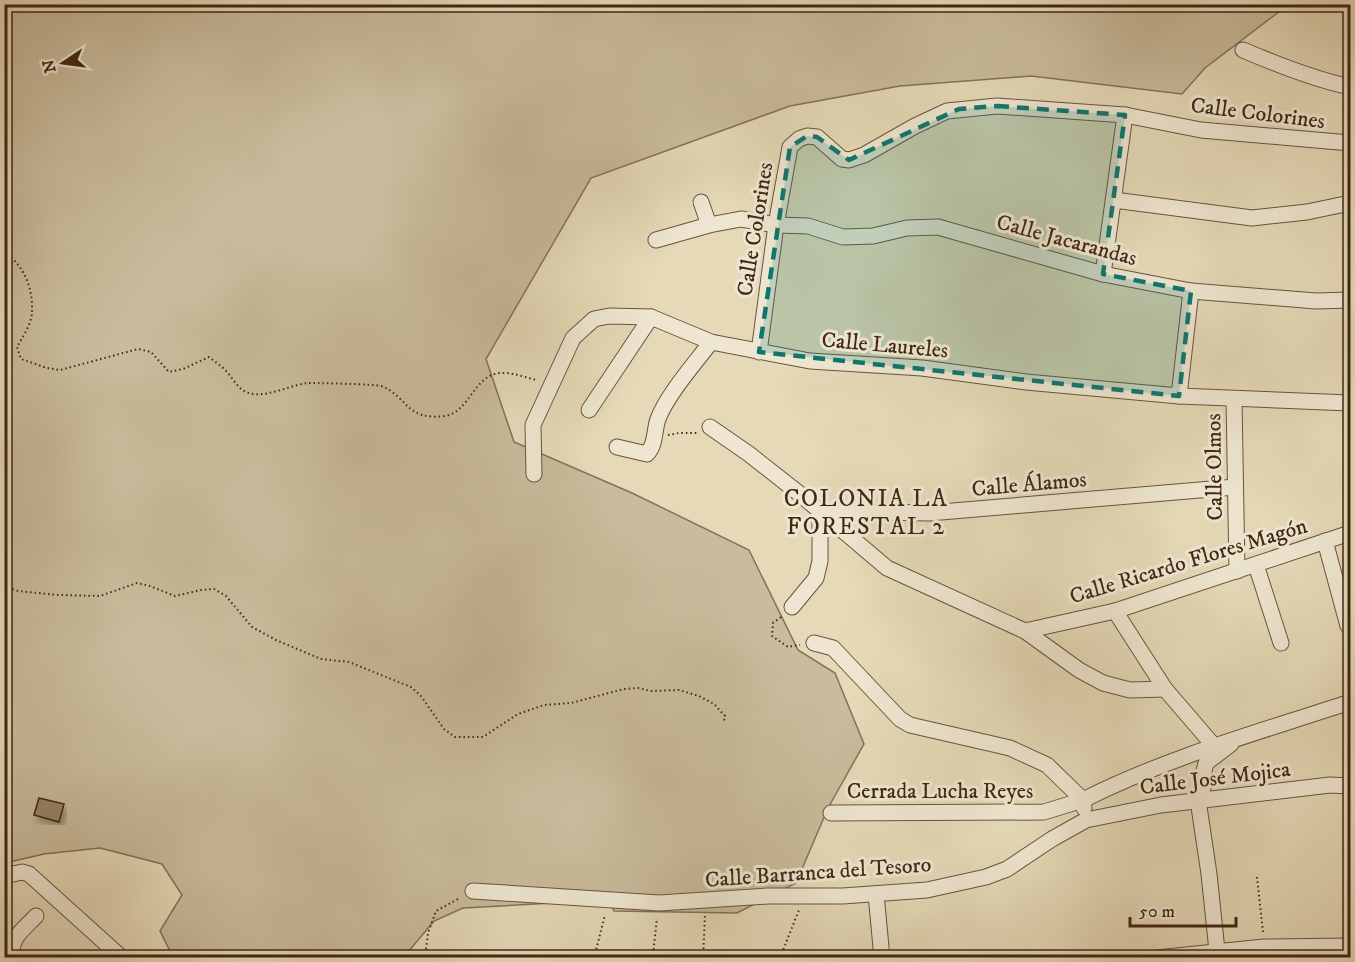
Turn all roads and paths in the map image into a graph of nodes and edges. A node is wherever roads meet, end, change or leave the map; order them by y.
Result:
1 (1243, 50) dead end
2 (1350, 87) edge
3 (1125, 115) junction
4 (1350, 143) edge
5 (1114, 200) junction
6 (701, 202) dead end
7 (1350, 203) edge
8 (709, 225) junction
9 (776, 225) junction
10 (656, 240) dead end
11 (4, 252) edge
12 (1103, 274) junction
13 (1191, 291) junction
14 (1350, 300) edge
15 (651, 318) junction
16 (711, 342) junction
17 (759, 352) junction
18 (551, 385) junction
19 (1179, 396) junction
20 (1234, 399) junction
21 (1350, 403) edge
22 (589, 410) dead end
23 (704, 430) joint
24 (654, 439) junction
25 (617, 447) dead end
26 (534, 474) dead end
27 (1235, 487) junction
28 (820, 511) junction
29 (1350, 533) edge
30 (1325, 541) junction
31 (1256, 565) junction
32 (1238, 571) junction
33 (4, 586) edge
34 (792, 607) joint
35 (1114, 611) junction
36 (1348, 626) dead end
37 (1025, 631) junction
38 (814, 643) joint
39 (1281, 643) dead end
40 (1165, 689) junction
41 (1350, 702) edge
42 (724, 722) dead end
43 (1237, 739) junction
44 (1214, 746) junction
45 (1350, 786) edge
46 (1083, 800) junction
47 (1198, 800) junction
48 (831, 813) dead end
49 (1086, 820) junction
50 (4, 876) edge
51 (1257, 877) dead end
52 (473, 891) joint
53 (876, 894) junction
54 (804, 897) junction
55 (608, 900) junction
56 (706, 901) junction
57 (658, 903) junction
58 (36, 916) dead end
59 (1264, 946) junction
60 (1350, 946) edge
61 (1217, 951) junction
62 (653, 954) dead end
63 (12, 957) edge
64 (122, 957) edge
65 (425, 957) edge
66 (594, 957) edge
67 (703, 957) edge
68 (780, 957) edge
69 (882, 957) edge
70 (1158, 957) edge

1 - 2 street
3 - 4 street, Calle Colorines
3 - 5 street
3 - 9 street, Calle Colorines
5 - 7 street
5 - 12 street
6 - 8 street
8 - 9 street, Calle Jacarandas
8 - 10 street, Calle Jacarandas
9 - 12 street, Calle Jacarandas
9 - 17 street, Calle Colorines
11 - 18 path
12 - 13 street, Calle Jacarandas
13 - 14 street, Calle Jacarandas
13 - 19 street
15 - 16 street, Calle Laureles
15 - 18 street, Calle Laureles
15 - 22 street
16 - 17 street, Calle Laureles
16 - 24 street
17 - 19 street, Calle Laureles
18 - 26 street, Calle Laureles
19 - 20 street, Calle Laureles
20 - 21 street, Calle Laureles
20 - 27 street, Calle Olmos
23 - 24 path
23 - 28 street
24 - 25 street
27 - 28 street, Calle Álamos
27 - 32 street, Calle Olmos
28 - 34 street
28 - 37 street
29 - 30 street, Calle Ricardo Flores Magón
30 - 31 street, Calle Ricardo Flores Magón
30 - 36 street
31 - 32 street, Calle Ricardo Flores Magón
31 - 39 street
32 - 35 street, Calle Ricardo Flores Magón
33 - 42 path
34 - 38 path
35 - 37 street, Calle Ricardo Flores Magón
35 - 40 street
37 - 40 street
38 - 46 street
40 - 44 street
41 - 43 street, Cerrada Lucha Reyes
43 - 44 street, Cerrada Lucha Reyes
43 - 47 street
44 - 46 street, Cerrada Lucha Reyes
45 - 47 street, Calle José Mojica
46 - 48 street, Cerrada Lucha Reyes
46 - 49 street
47 - 49 street, Calle José Mojica
47 - 61 street
49 - 53 street, Calle Barranca del Tesoro
50 - 64 street
51 - 59 path
52 - 55 street, Calle Barranca del Tesoro
52 - 65 path
53 - 54 street, Calle Barranca del Tesoro
53 - 69 street
54 - 56 street, Calle Barranca del Tesoro
54 - 68 path
55 - 57 street, Calle Barranca del Tesoro
55 - 66 path
56 - 57 street, Calle Barranca del Tesoro
56 - 67 path
57 - 62 path
58 - 63 street
59 - 60 street
59 - 61 street
61 - 70 street

